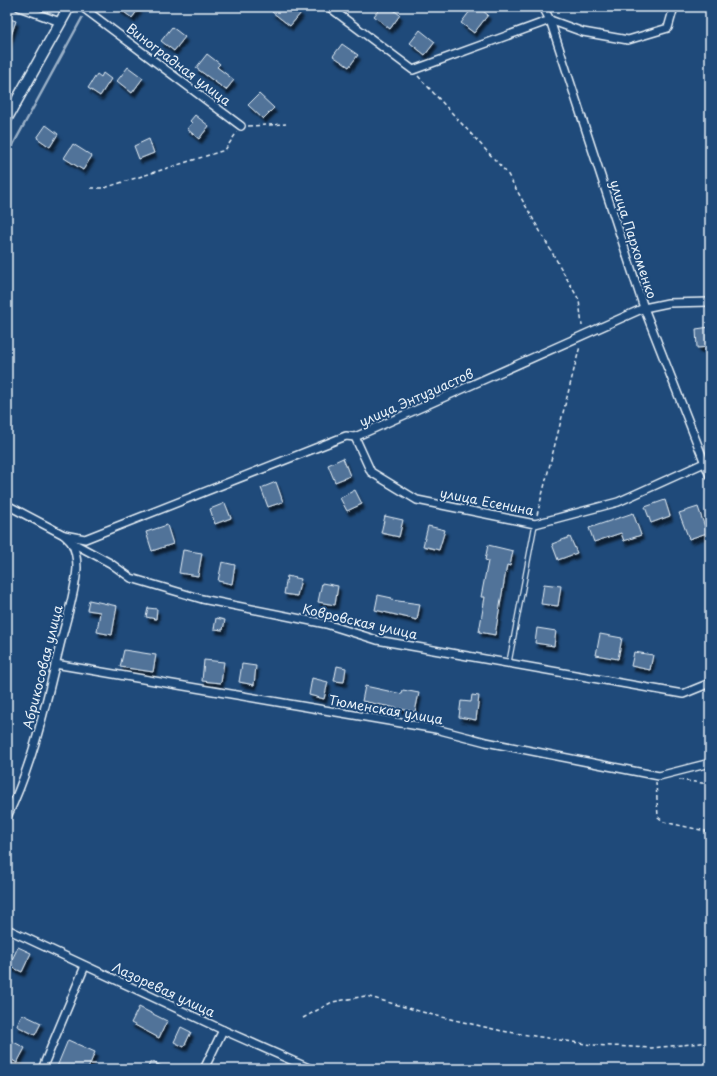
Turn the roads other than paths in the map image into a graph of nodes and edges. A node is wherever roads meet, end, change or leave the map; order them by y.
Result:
1 (19, 7) edge
2 (69, 7) edge
3 (82, 7) edge
4 (329, 7) edge
5 (543, 7) edge
6 (674, 7) edge
7 (37, 10) edge
8 (550, 20) junction
9 (60, 22) junction
10 (7, 118) edge
11 (241, 126) road end
12 (710, 302) edge
13 (644, 308) junction
14 (355, 437) junction
15 (704, 460) junction
16 (710, 476) edge
17 (7, 505) edge
18 (535, 524) junction
19 (64, 535) junction
20 (71, 542) junction
21 (509, 662) junction
22 (55, 664) junction
23 (710, 683) edge
24 (710, 763) edge
25 (7, 817) edge
26 (7, 929) edge
27 (85, 966) junction
28 (223, 1030) junction
29 (42, 1069) edge
30 (204, 1069) edge
31 (311, 1069) edge

1 - 7 street
2 - 9 main road
3 - 11 street, Виноградная улица
4 - 8 street
5 - 8 street, улица Пархоменко
6 - 8 street
7 - 9 street
8 - 13 street, улица Пархоменко
9 - 10 main road
12 - 13 street, улица Энтузиастов
13 - 14 street, улица Энтузиастов
13 - 15 street, улица Пархоменко
14 - 18 street, улица Есенина
14 - 19 street, улица Энтузиастов
15 - 16 street, улица Пархоменко
15 - 18 street, улица Есенина
17 - 19 street
18 - 21 lane
19 - 20 street, Ковровская улица
20 - 21 street, Ковровская улица
20 - 22 street, Абрикосовая улица
21 - 23 street, Ковровская улица
22 - 24 street, Тюменская улица
22 - 25 street, Абрикосовая улица
26 - 27 street, Лазоревая улица
27 - 28 street, Лазоревая улица
27 - 29 street
28 - 30 street
28 - 31 street, Лазоревая улица

